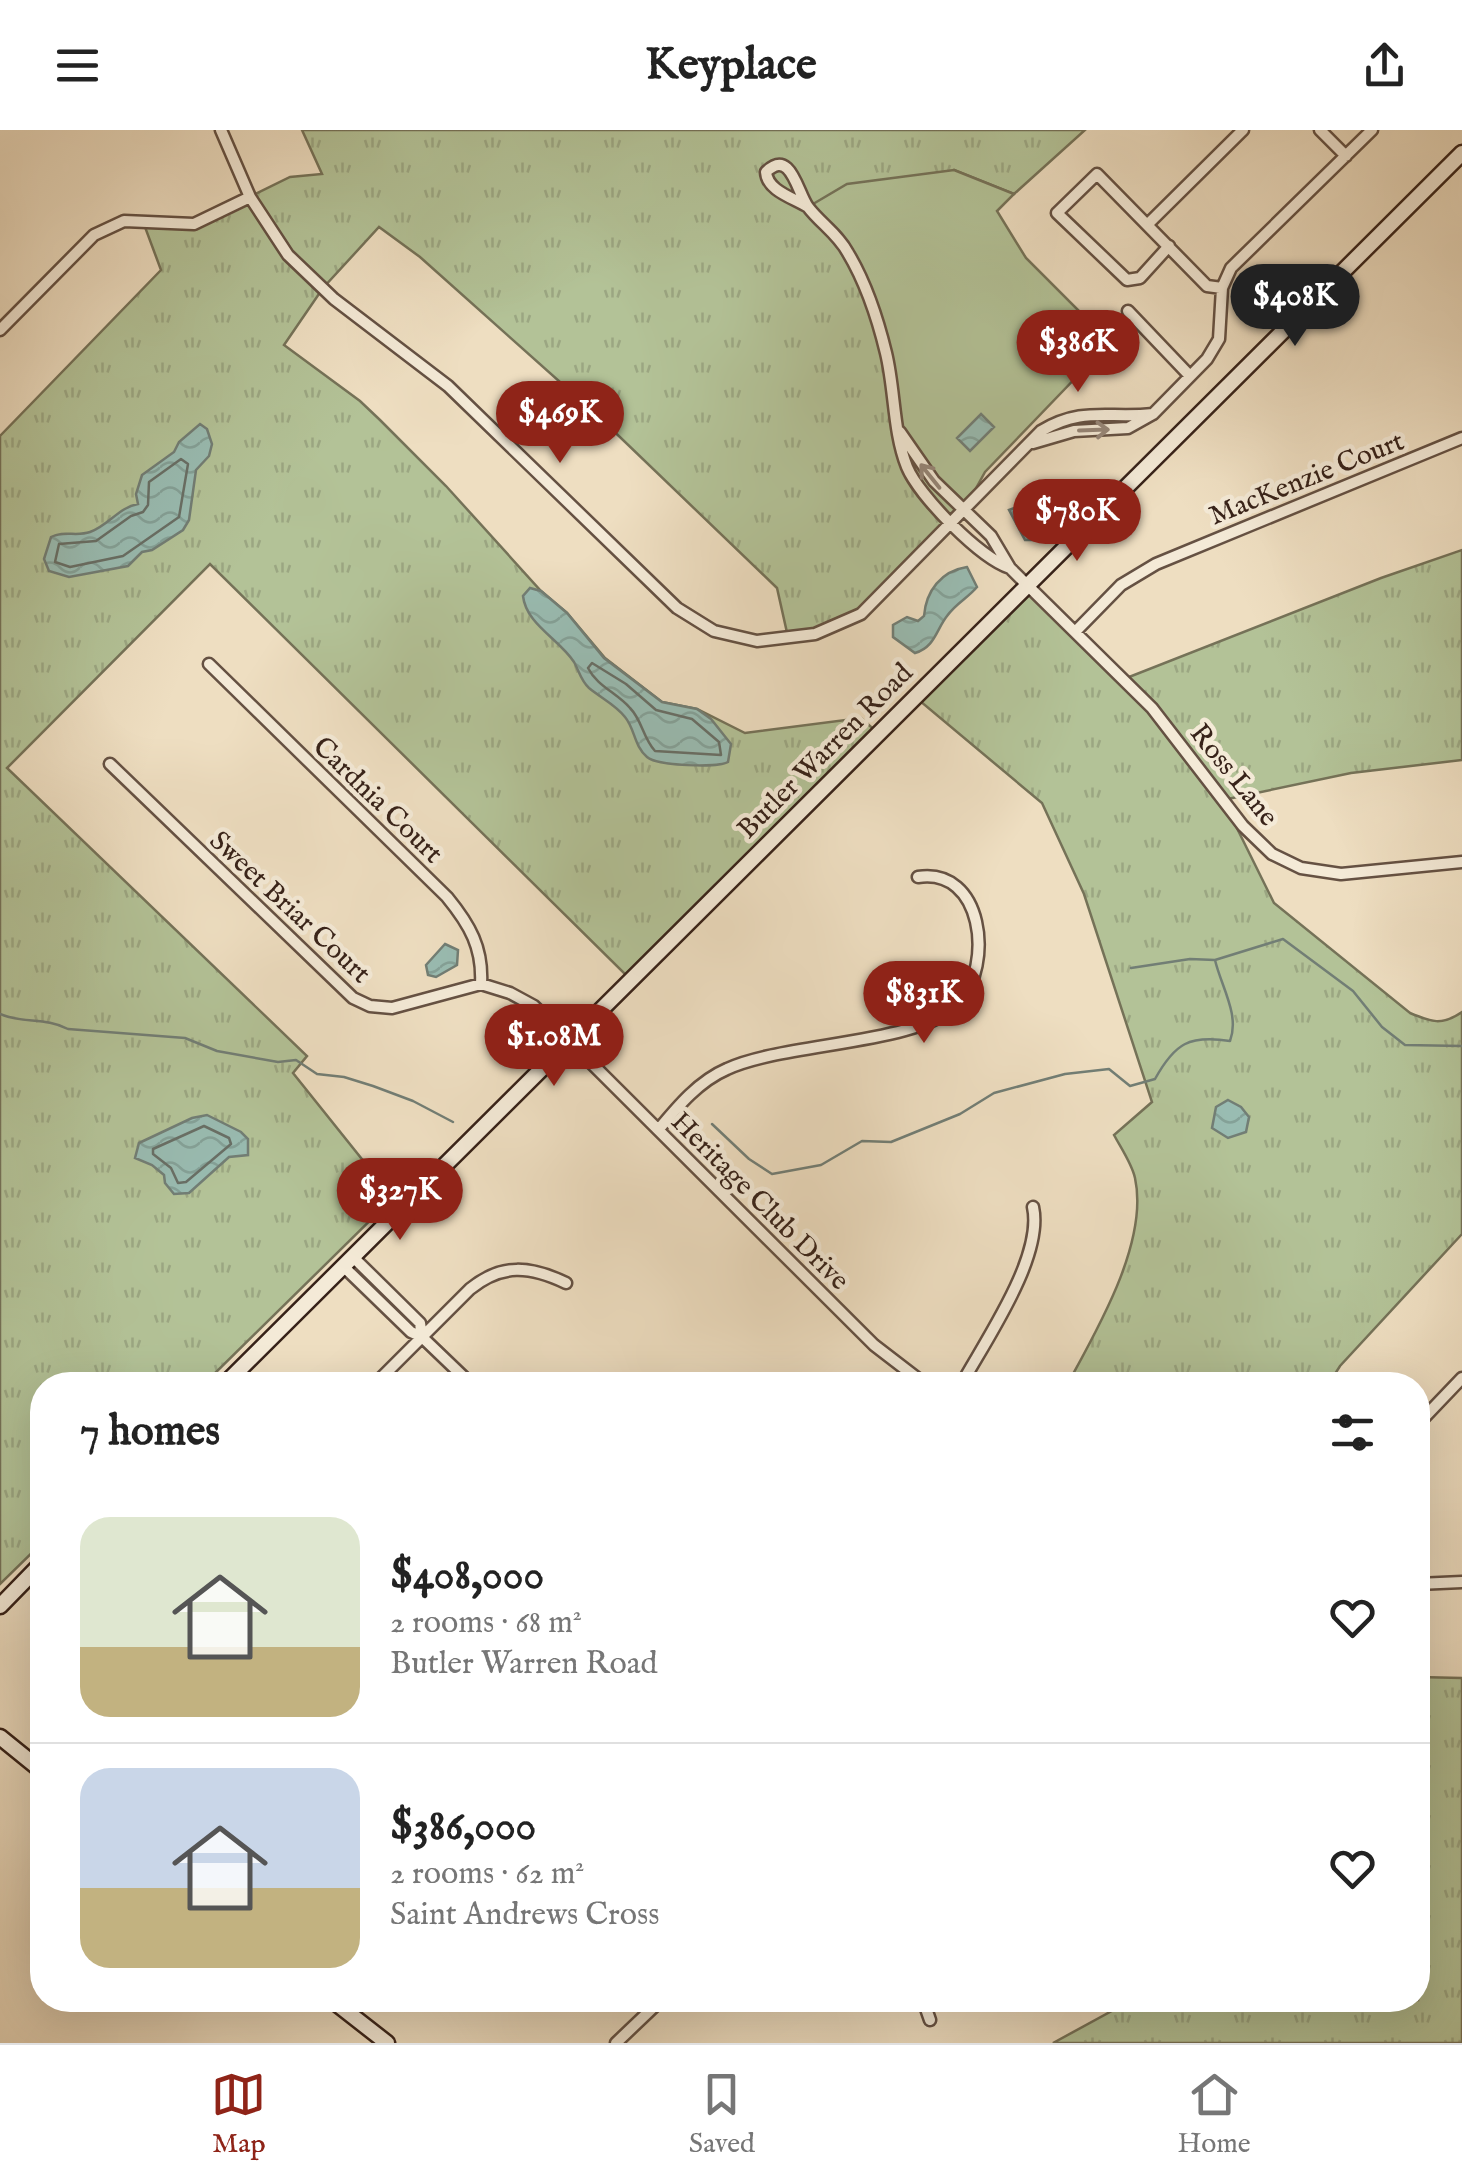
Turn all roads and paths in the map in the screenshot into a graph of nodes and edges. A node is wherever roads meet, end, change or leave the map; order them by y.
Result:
1 (221, 130) edge
2 (1243, 130) edge
3 (1320, 130) edge
4 (1372, 130) edge
5 (1462, 153) edge
6 (1346, 156) junction
7 (250, 196) junction
8 (808, 208) junction
9 (1148, 224) junction
10 (1169, 246) junction
11 (1222, 288) junction
12 (1128, 311) dead end
13 (0, 330) edge
14 (1190, 376) junction
15 (1154, 414) junction
16 (900, 432) junction
17 (1462, 438) edge
18 (1032, 443) junction
19 (963, 512) junction
20 (953, 523) junction
21 (1010, 568) junction
22 (1026, 584) junction
23 (1075, 632) junction
24 (210, 664) dead end
25 (110, 764) dead end
26 (1462, 862) edge
27 (918, 877) dead end
28 (481, 984) junction
29 (571, 1040) junction
30 (658, 1129) junction
31 (1033, 1207) dead end
32 (350, 1263) junction
33 (566, 1282) dead end
34 (422, 1337) junction
35 (237, 1372) edge
36 (387, 1372) edge
37 (458, 1372) edge
38 (910, 1372) edge
39 (968, 1372) edge
40 (1462, 1378) edge
41 (1430, 1411) edge
42 (30, 1575) edge
43 (1462, 1582) edge
44 (1430, 1583) edge
45 (0, 1606) edge
46 (0, 1737) edge
47 (30, 1761) edge
48 (347, 2012) edge
49 (649, 2012) edge
50 (927, 2012) edge
51 (930, 2020) dead end
52 (619, 2042) edge
53 (387, 2043) edge

1 - 7 street
2 - 9 street
3 - 6 street
4 - 6 street
5 - 22 main road, Butler Warren Road
6 - 11 street
7 - 13 street
7 - 20 street
8 - 8 street
8 - 16 street
9 - 10 street
9 - 10 street
10 - 11 street
11 - 14 street
12 - 14 street
14 - 15 street
18 -> 15 street
15 - 18 street
19 -> 16 street
16 - 20 street
17 - 23 street, MacKenzie Court
18 - 19 street
19 - 20 street
19 - 21 street
20 - 21 street
21 - 22 street, Ross Lane
22 - 23 street, Ross Lane
22 - 29 main road, Butler Warren Road
23 - 26 street, Ross Lane
24 - 28 street, Cardnia Court
25 - 28 street, Sweet Briar Court
27 - 30 street
28 - 29 street
29 - 30 street, Heritage Club Drive
29 - 32 main road, Butler Warren Road
30 - 38 street, Heritage Club Drive
31 - 39 street
32 - 34 street
32 - 35 main road, Butler Warren Road
33 - 34 street
34 - 36 street
34 - 37 street
40 - 41 street
42 - 45 main road
43 - 44 street
46 - 47 main road
48 - 53 main road
49 - 52 street
50 - 51 street

